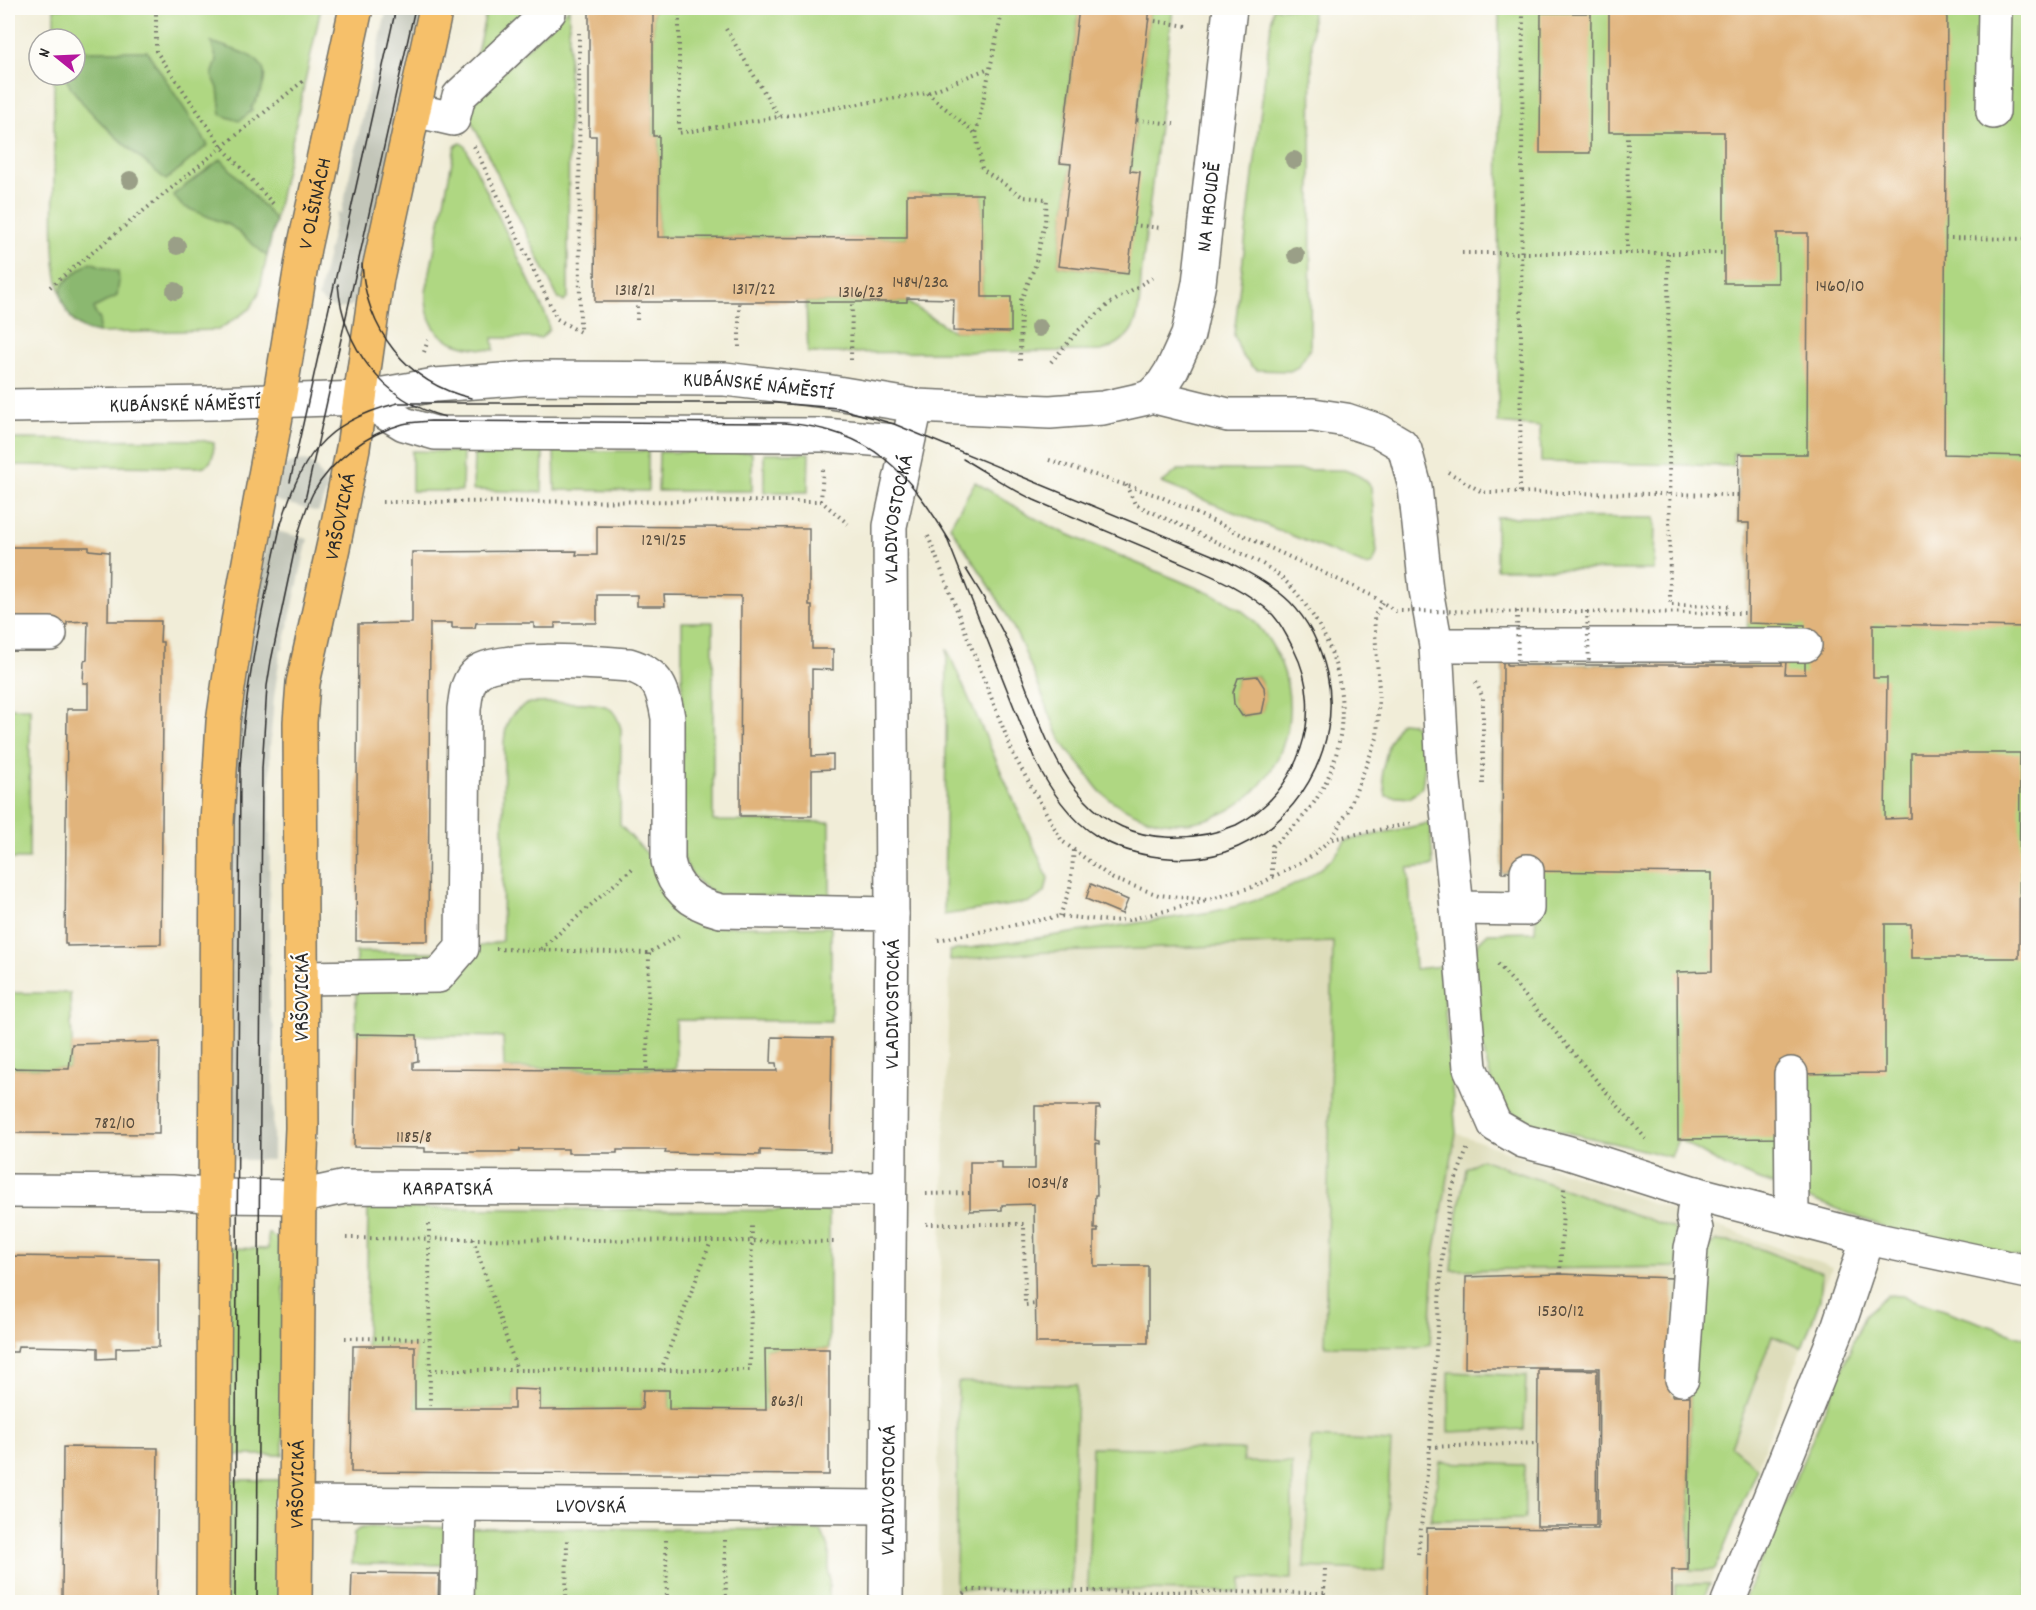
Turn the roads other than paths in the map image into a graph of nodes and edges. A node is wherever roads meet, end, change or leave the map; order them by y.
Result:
1 (356, 8) edge
2 (436, 8) edge
3 (549, 8) edge
4 (1230, 8) edge
5 (1995, 8) edge
6 (414, 110) junction
7 (1993, 112) dead end
8 (1151, 396) junction
9 (361, 398) junction
10 (279, 400) junction
11 (8, 406) edge
12 (916, 406) junction
13 (907, 442) junction
14 (8, 634) edge
15 (50, 634) dead end
16 (1436, 645) junction
17 (1805, 645) dead end
18 (1527, 871) dead end
19 (1457, 908) junction
20 (891, 914) junction
21 (301, 978) junction
22 (1791, 1074) dead end
23 (889, 1189) junction
24 (8, 1191) edge
25 (1696, 1193) junction
26 (216, 1196) junction
27 (299, 1197) junction
28 (1792, 1218) junction
29 (1868, 1238) junction
30 (2028, 1272) edge
31 (1682, 1379) dead end
32 (296, 1503) junction
33 (459, 1505) junction
34 (886, 1507) junction
35 (213, 1602) edge
36 (295, 1602) edge
37 (457, 1602) edge
38 (886, 1602) edge
39 (1728, 1602) edge

1 - 10 main road, V OLŠINÁCH
2 - 6 main road
3 - 6 street
4 - 8 street, NA HROUDĚ
5 - 7 street
6 - 9 main road
8 - 12 street, KUBÁNSKÉ NÁMĚSTÍ
8 - 16 street
9 - 10 street, KUBÁNSKÉ NÁMĚSTÍ
9 - 12 street, KUBÁNSKÉ NÁMĚSTÍ
9 - 13 street, KUBÁNSKÉ NÁMĚSTÍ
9 - 21 main road, VRŠOVICKÁ
10 - 11 street, KUBÁNSKÉ NÁMĚSTÍ
10 - 26 main road
12 - 13 street, VLADIVOSTOCKÁ
13 - 20 street, VLADIVOSTOCKÁ
14 - 15 street
16 - 17 street
16 - 19 street
18 - 19 street
19 - 25 street
20 - 21 street
20 - 23 street, VLADIVOSTOCKÁ
21 - 27 main road, VRŠOVICKÁ
22 - 28 street
23 - 27 street, KARPATSKÁ
23 - 34 street, VLADIVOSTOCKÁ
24 - 26 street, KARPATSKÁ
25 - 28 street
25 - 31 street
26 - 27 street, KARPATSKÁ
26 - 35 main road
27 - 32 main road, VRŠOVICKÁ
28 - 29 street
29 - 30 street
29 - 39 street
32 - 33 street, LVOVSKÁ
32 - 36 main road, VRŠOVICKÁ
33 - 34 street, LVOVSKÁ
33 - 37 street
34 - 38 street, VLADIVOSTOCKÁ

